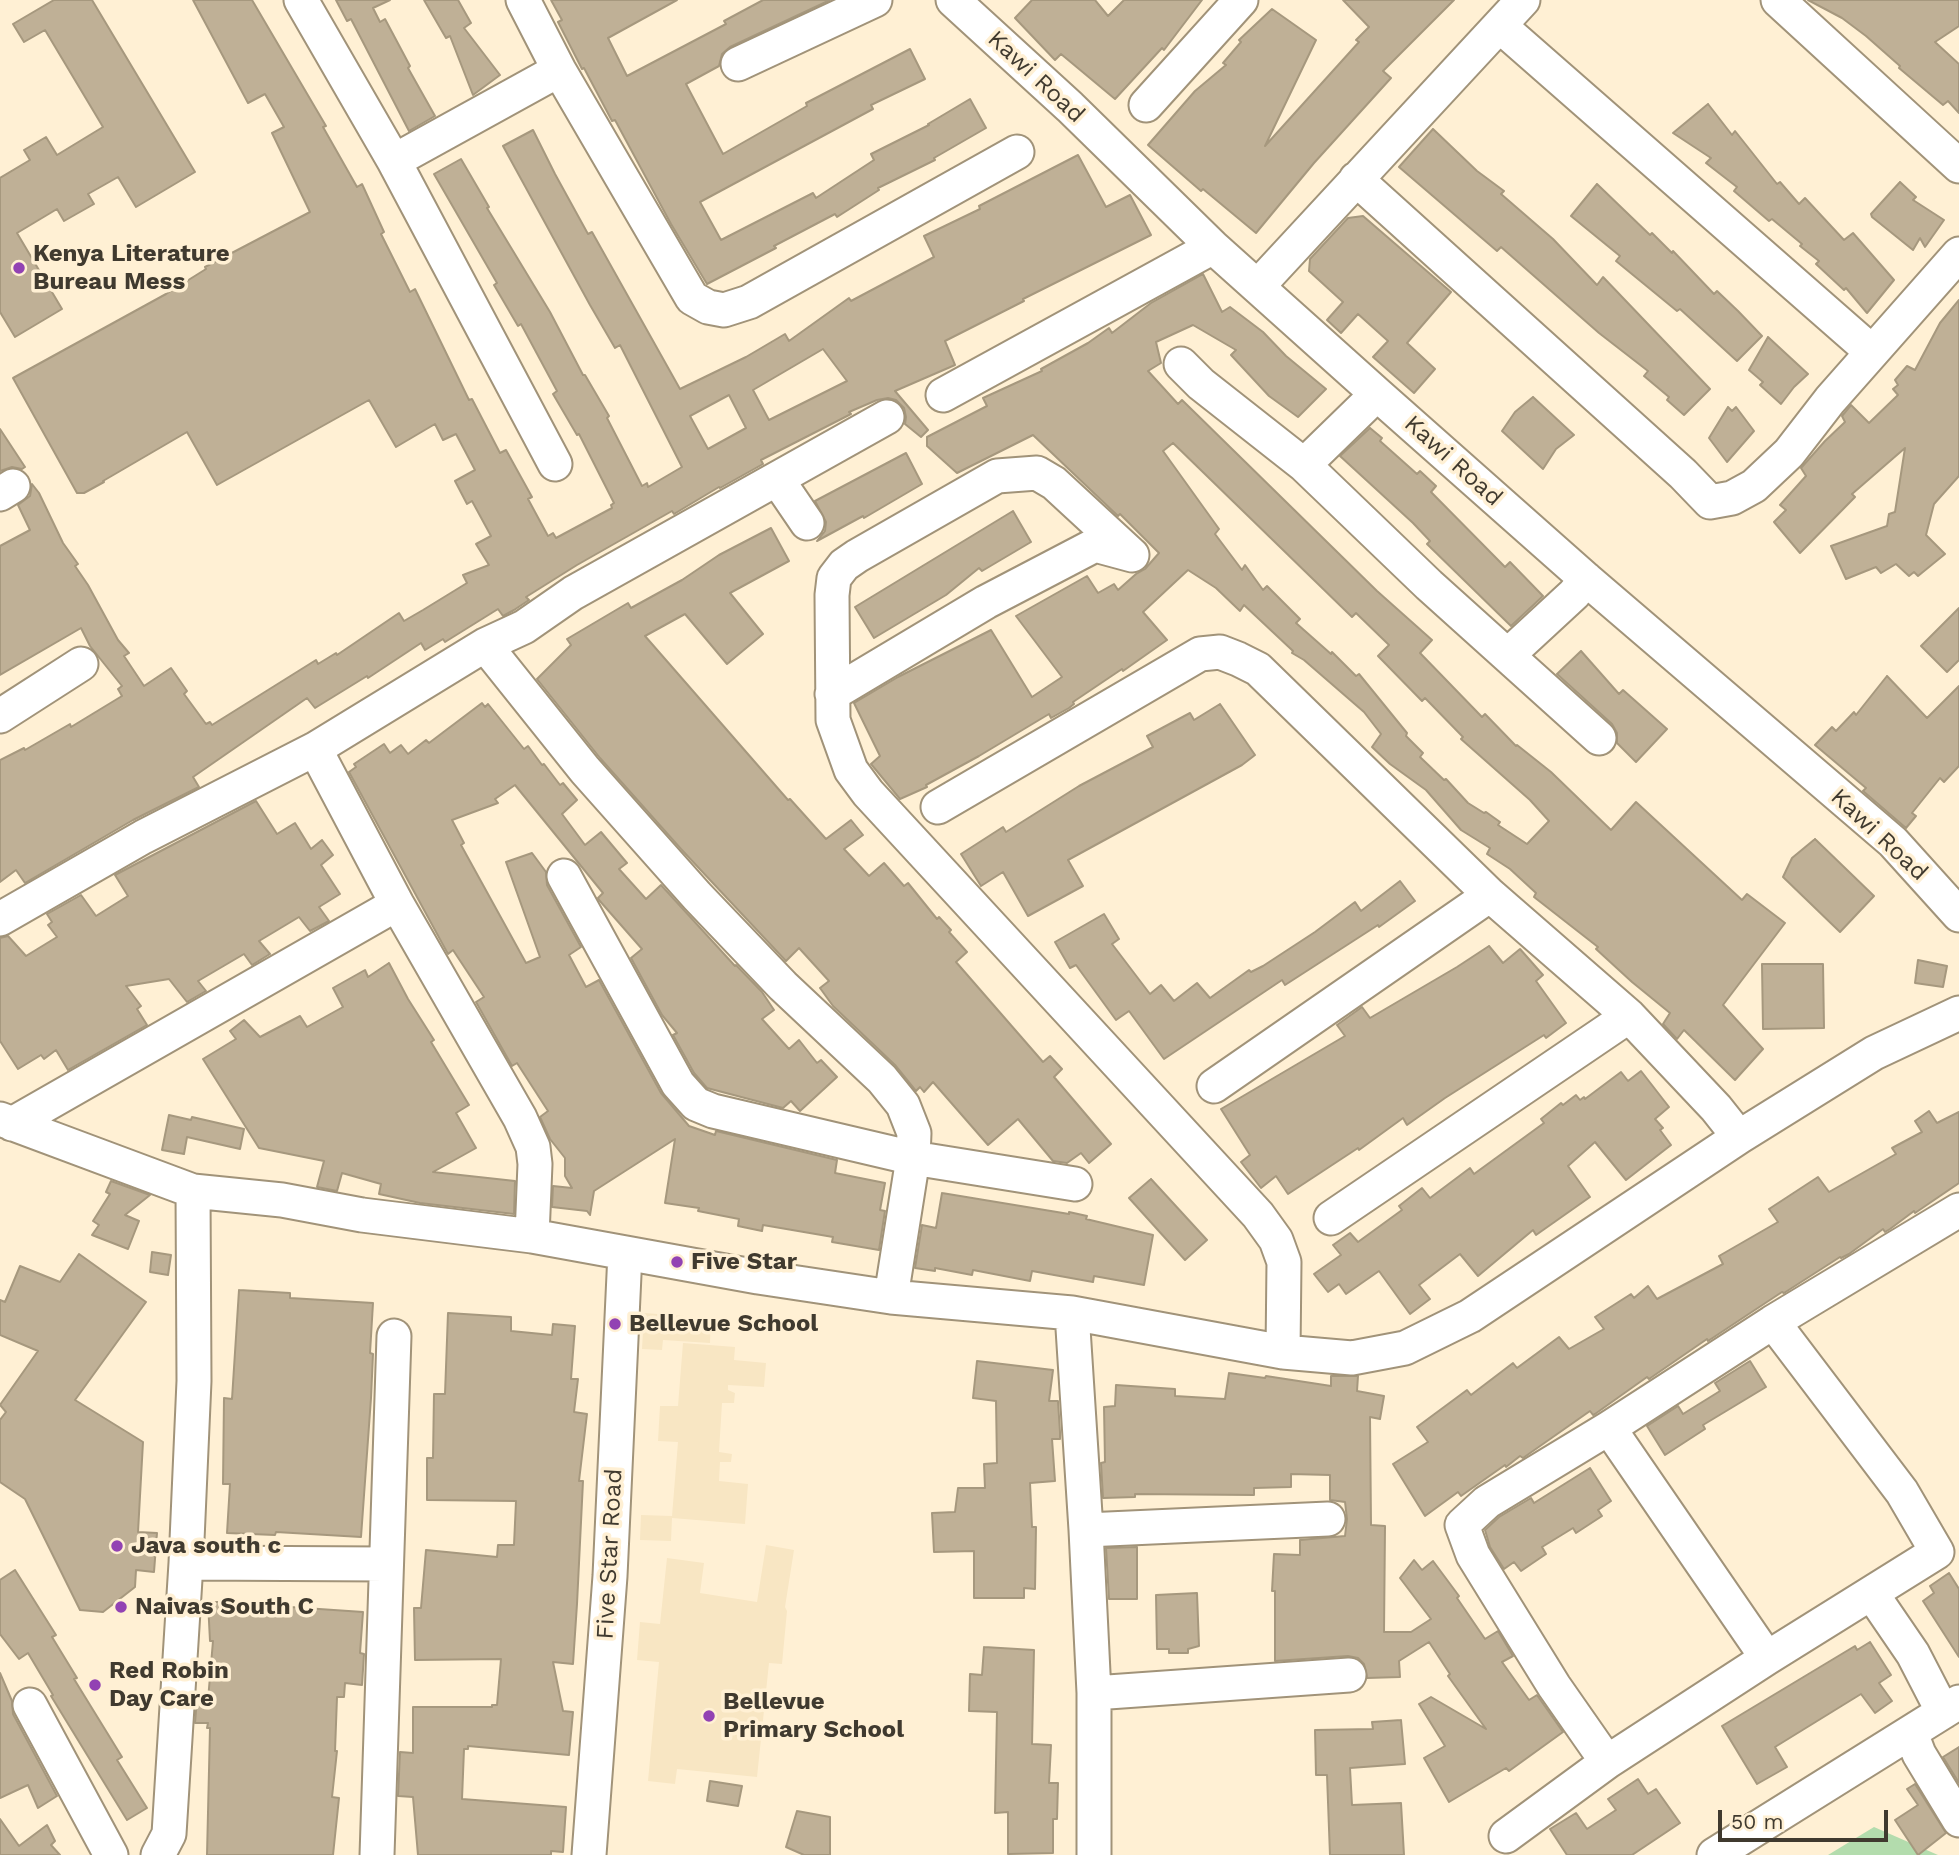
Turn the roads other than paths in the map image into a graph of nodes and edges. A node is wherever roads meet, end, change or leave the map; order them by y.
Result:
1 (301, 0) edge
2 (523, 0) edge
3 (875, 0) edge
4 (953, 0) edge
5 (1241, 0) edge
6 (1523, 0) edge
7 (1778, 0) edge
8 (1500, 26) junction
9 (738, 64) dead end
10 (559, 70) junction
11 (1146, 105) dead end
12 (1017, 152) dead end
13 (394, 161) junction
14 (1959, 166) edge
15 (1356, 179) junction
16 (1213, 247) junction
17 (1959, 254) edge
18 (1258, 286) junction
19 (1872, 352) junction
20 (1181, 364) dead end
21 (1377, 394) junction
22 (943, 395) dead end
23 (887, 417) dead end
24 (555, 464) dead end
25 (1304, 465) junction
26 (777, 479) junction
27 (807, 523) dead end
28 (1586, 579) junction
29 (485, 645) junction
30 (1508, 655) junction
31 (81, 664) dead end
32 (832, 694) junction
33 (0, 716) edge
34 (1599, 738) dead end
35 (315, 749) junction
36 (938, 807) dead end
37 (564, 876) dead end
38 (1490, 895) junction
39 (397, 904) junction
40 (1959, 915) edge
41 (0, 919) edge
42 (1959, 1013) edge
43 (1629, 1016) junction
44 (1214, 1086) dead end
45 (6, 1122) edge
46 (1739, 1137) junction
47 (913, 1158) junction
48 (1075, 1184) dead end
49 (193, 1191) junction
50 (1959, 1210) edge
51 (1331, 1218) dead end
52 (532, 1236) junction
53 (625, 1253) junction
54 (891, 1297) junction
55 (1072, 1313) junction
56 (1773, 1322) junction
57 (394, 1336) dead end
58 (1283, 1352) junction
59 (1609, 1428) junction
60 (1328, 1519) dead end
61 (1086, 1531) junction
62 (1948, 1545) edge
63 (186, 1563) junction
64 (386, 1564) junction
65 (1872, 1594) junction
66 (1766, 1658) junction
67 (1349, 1675) dead end
68 (1094, 1693) junction
69 (30, 1705) dead end
70 (1951, 1707) edge
71 (1911, 1733) junction
72 (1607, 1762) junction
73 (1959, 1820) edge
74 (1506, 1836) dead end
75 (111, 1855) edge
76 (158, 1855) edge
77 (377, 1855) edge
78 (589, 1855) edge
79 (1094, 1855) edge
80 (1714, 1855) edge

1 - 13 street
2 - 10 street
3 - 9 street
4 - 16 street, Kawi Road
5 - 11 street
6 - 8 street
7 - 14 street
8 - 15 street
8 - 19 street
10 - 12 street
10 - 13 street
13 - 24 street
15 - 18 street
15 - 19 street
16 - 18 street, Kawi Road
16 - 22 street
17 - 19 street
18 - 21 street, Kawi Road
20 - 25 street
21 - 25 street
21 - 28 street, Kawi Road
23 - 26 street
25 - 30 street
26 - 27 street
26 - 29 street
28 - 30 street
28 - 40 street, Kawi Road
29 - 35 street
29 - 47 street
30 - 34 street
31 - 33 street
32 - 32 street
32 - 58 street
35 - 39 street
35 - 41 street
36 - 38 street
37 - 47 street
38 - 43 street
38 - 44 street
39 - 45 street
39 - 52 street
42 - 46 street
43 - 46 street
43 - 51 street
45 - 49 street
46 - 58 street
47 - 48 street
47 - 54 street
49 - 52 street
49 - 63 street
50 - 56 street
52 - 53 street
53 - 54 street
53 - 78 street, Five Star Road
54 - 55 street
55 - 58 street
55 - 61 street
56 - 59 street
56 - 62 street
57 - 64 street
59 - 66 street
59 - 72 street
60 - 61 street
61 - 68 street
62 - 65 street
63 - 64 street
63 - 76 street
64 - 77 street
65 - 66 street
65 - 70 street
66 - 72 street
67 - 68 street
68 - 79 street
69 - 75 street
70 - 71 street
71 - 73 street
71 - 80 street
72 - 74 street

